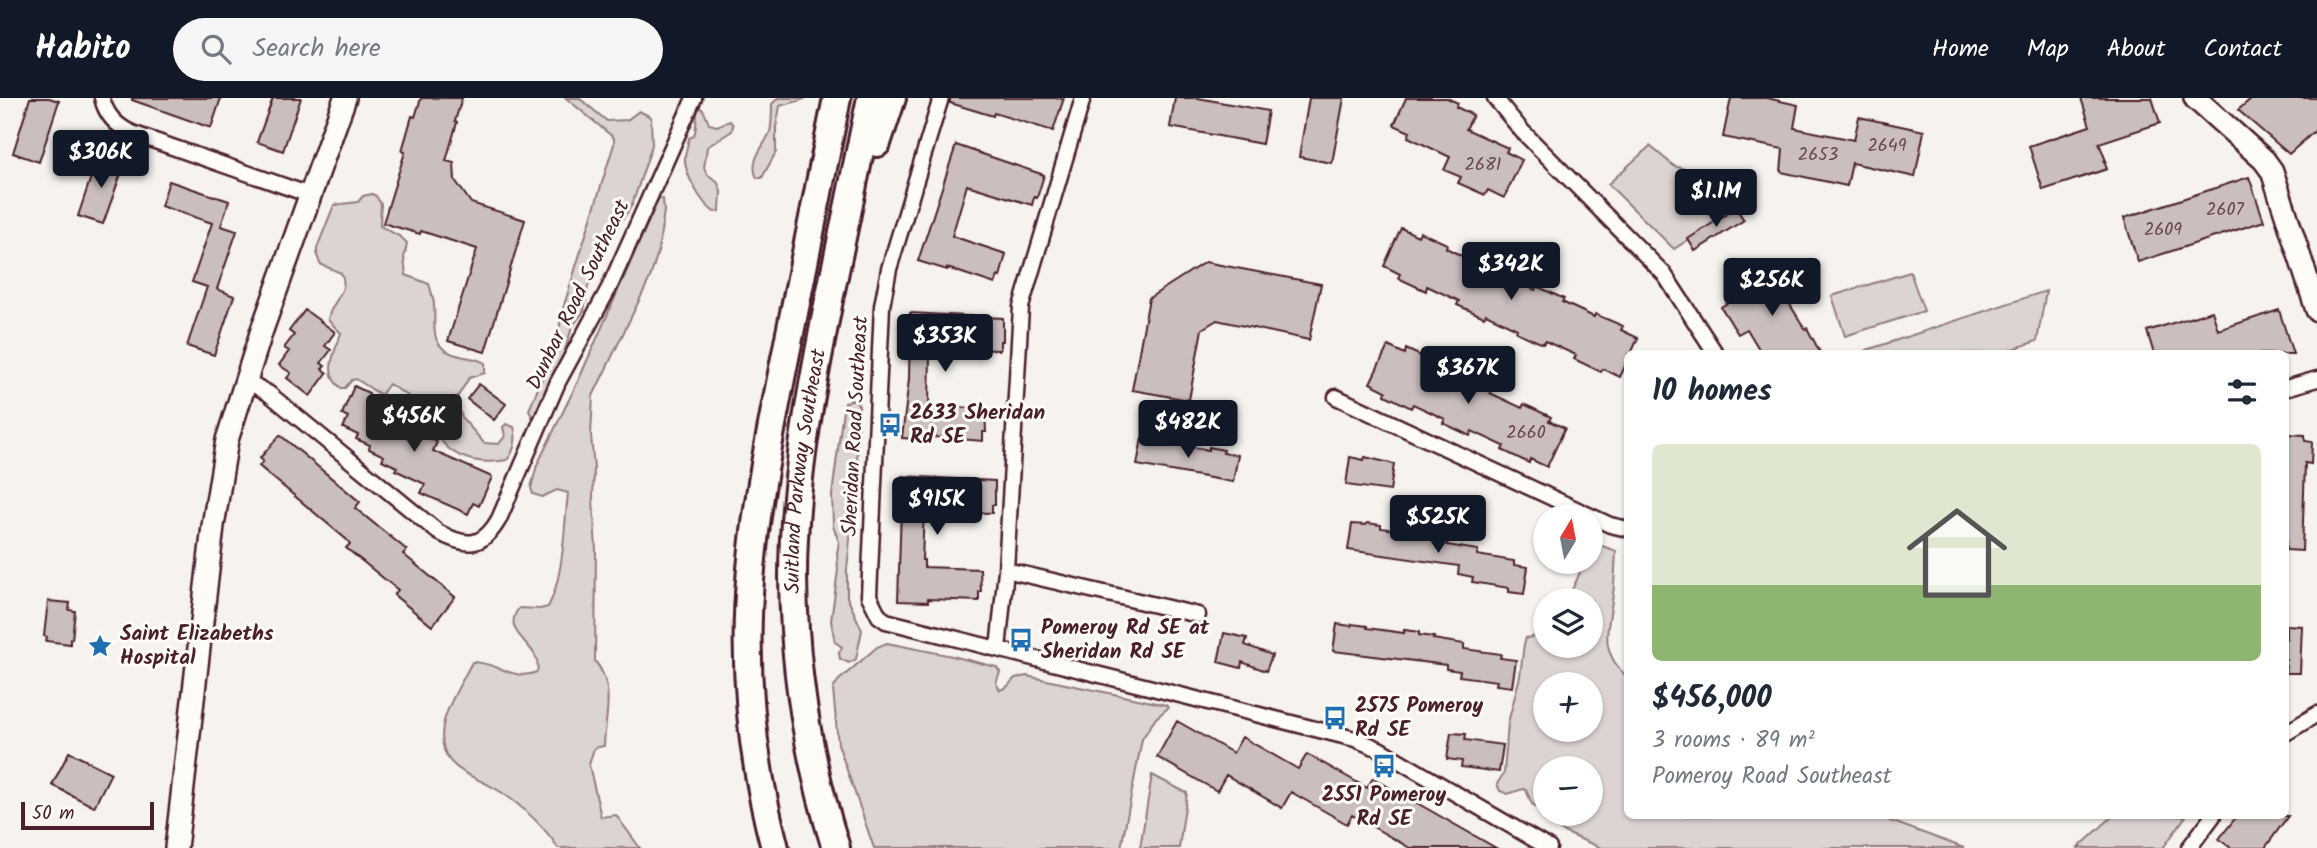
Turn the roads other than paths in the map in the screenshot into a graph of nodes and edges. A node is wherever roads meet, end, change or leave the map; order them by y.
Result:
1 (102, 98) edge
2 (345, 98) edge
3 (694, 98) edge
4 (837, 98) edge
5 (871, 98) edge
6 (892, 98) edge
7 (941, 98) edge
8 (1083, 98) edge
9 (1495, 98) edge
10 (2195, 98) edge
11 (310, 195) junction
12 (840, 247) junction
13 (2317, 310) edge
14 (1713, 350) edge
15 (2317, 379) edge
16 (245, 380) junction
17 (2289, 387) edge
18 (1335, 397) dead end
19 (1624, 528) edge
20 (1006, 570) junction
21 (1198, 615) dead end
22 (998, 649) junction
23 (2317, 714) edge
24 (2289, 731) edge
25 (2211, 819) edge
26 (176, 848) edge
27 (775, 848) edge
28 (836, 848) edge
29 (1549, 848) edge
30 (2189, 848) edge

1 - 11 street
2 - 11 main road
3 - 16 street, Dunbar Road Southeast
4 - 27 highway, Suitland Parkway Southeast
5 - 12 highway, Suitland Parkway Southeast
6 - 12 highway
7 - 22 street, Sheridan Road Southeast
8 - 20 street
9 - 14 street
10 - 13 main road
11 - 16 main road
12 - 28 highway, Suitland Parkway Southeast
15 - 17 street
16 - 26 main road
18 - 19 street
20 - 21 street
20 - 22 street
22 - 29 street
23 - 24 street
25 - 30 street

